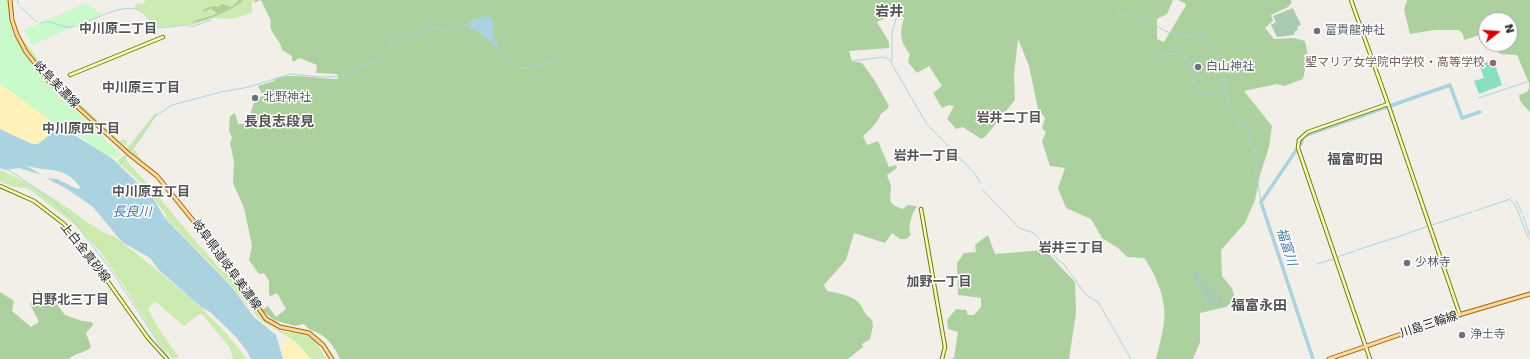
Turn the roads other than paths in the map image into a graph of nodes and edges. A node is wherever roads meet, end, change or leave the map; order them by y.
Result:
1 (10, 0) edge
2 (1351, 0) edge
3 (163, 37) dead end
4 (70, 75) dead end
5 (1389, 106) junction
6 (129, 154) joint
7 (0, 186) edge
8 (921, 210) dead end
9 (1530, 294) edge
10 (1460, 315) junction
11 (1366, 346) junction
12 (167, 359) edge
13 (332, 359) edge
14 (942, 359) edge
15 (1329, 359) edge
16 (1370, 359) edge

1 - 6 main road, 岐阜美濃線
2 - 5 street
3 - 4 street
5 - 10 street
5 - 11 street
6 - 13 main road, 岐阜県道岐阜美濃線
7 - 12 street, 上白金真砂線
8 - 14 street
9 - 10 main road, 川島三輪線
10 - 11 main road, 川島三輪線
11 - 15 main road, 川島三輪線
11 - 16 street

